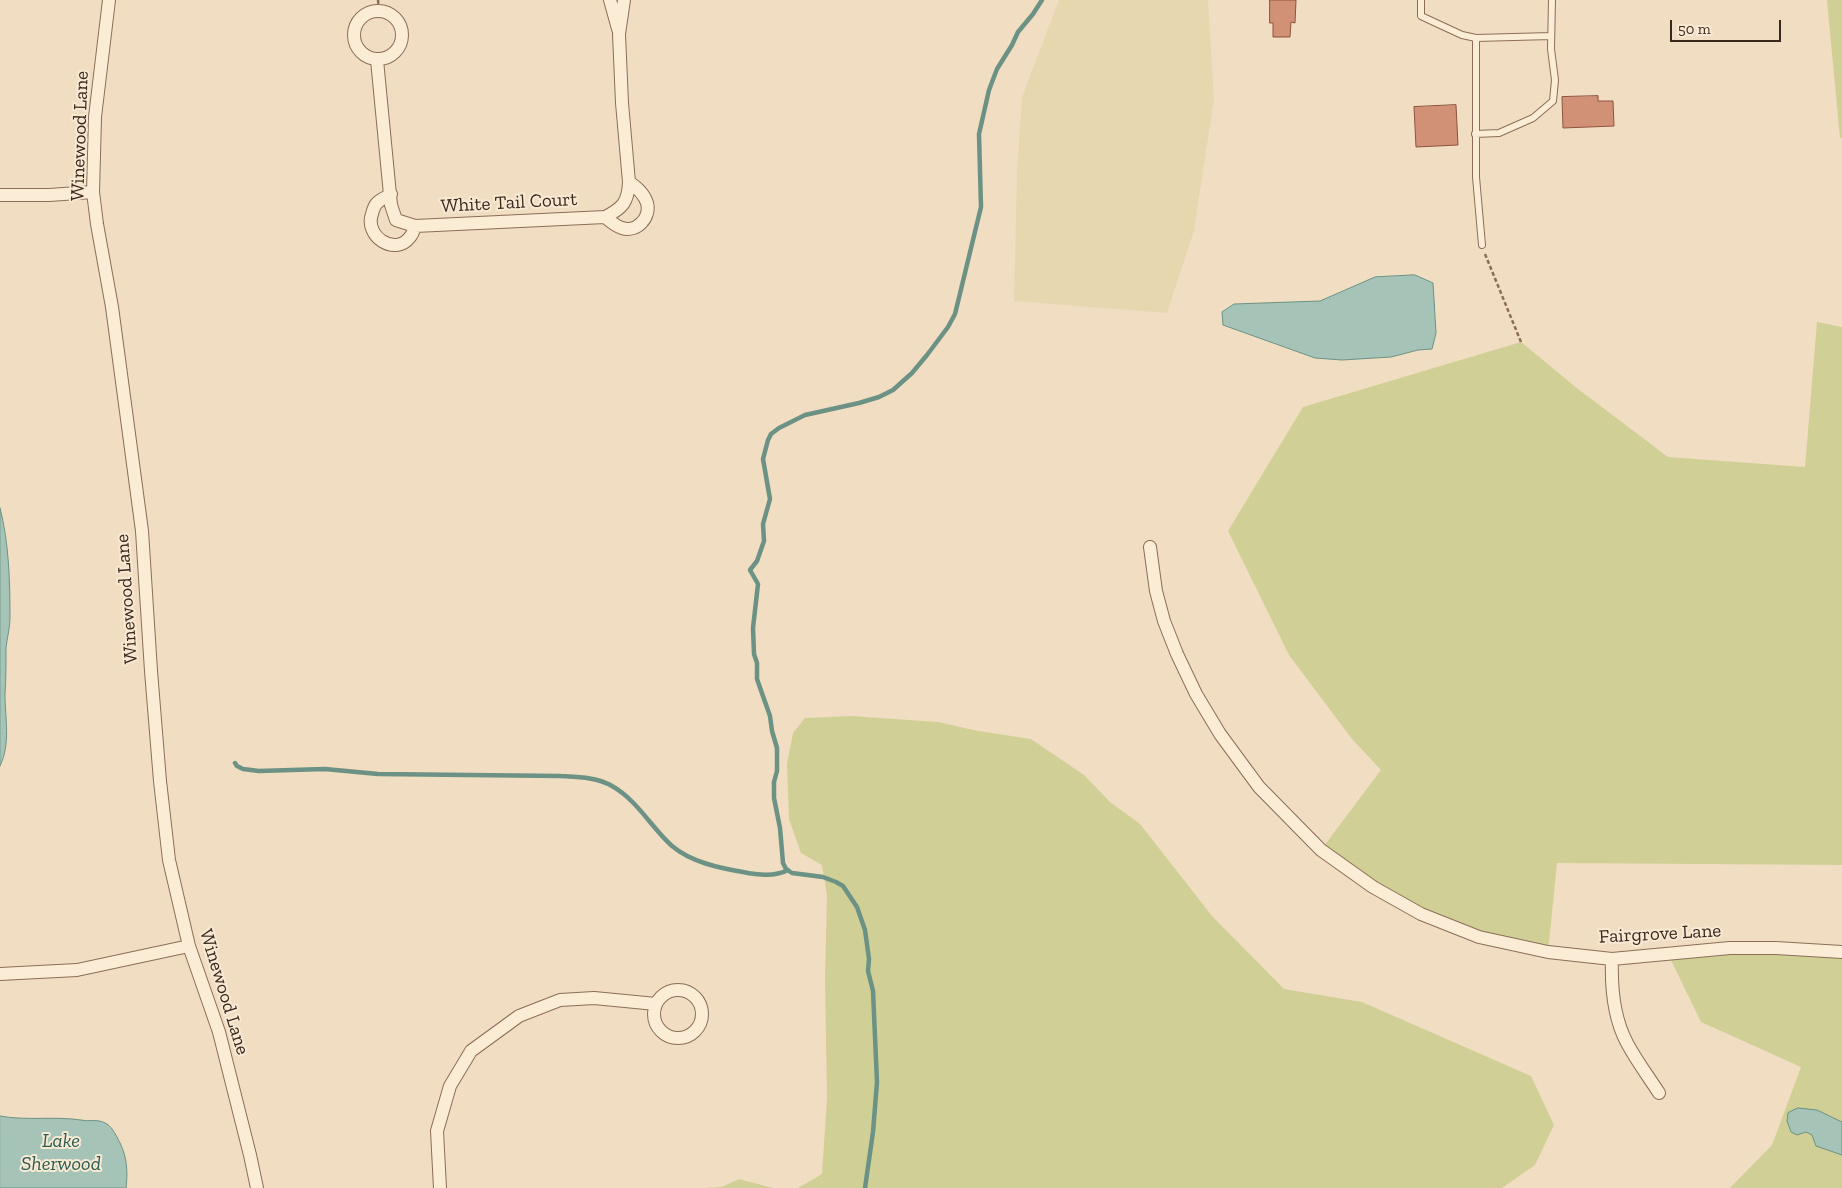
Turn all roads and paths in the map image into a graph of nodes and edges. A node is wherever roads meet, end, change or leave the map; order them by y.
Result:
1 (109, 0) edge
2 (610, 0) edge
3 (624, 0) edge
4 (1421, 0) edge
5 (1552, 0) edge
6 (378, 5) edge
7 (619, 34) junction
8 (1551, 36) junction
9 (1476, 38) junction
10 (377, 60) junction
11 (1475, 134) junction
12 (629, 182) junction
13 (93, 192) junction
14 (391, 194) junction
15 (0, 195) edge
16 (605, 217) junction
17 (416, 226) junction
18 (1482, 245) joint
19 (1521, 342) dead end
20 (1150, 547) dead end
21 (189, 946) junction
22 (1842, 952) edge
23 (1612, 959) junction
24 (0, 974) edge
25 (656, 1004) dead end
26 (1659, 1093) dead end
27 (256, 1188) edge
28 (440, 1188) edge

1 - 13 street, Winewood Lane
2 - 7 street, White Tail Court
3 - 7 street, White Tail Court
4 - 9 lane
5 - 8 lane
6 - 10 street
6 - 10 street
7 - 12 street, White Tail Court
8 - 9 lane
8 - 11 lane
9 - 11 lane
10 - 14 street, White Tail Court
11 - 18 lane
12 - 16 street, White Tail Court
12 - 16 street, White Tail Court
13 - 15 street
13 - 21 street, Winewood Lane
14 - 17 street, White Tail Court
14 - 17 street, White Tail Court
16 - 17 street, White Tail Court
18 - 19 path
20 - 23 street, Fairgrove Lane
21 - 24 street
21 - 27 street, Winewood Lane
22 - 23 street, Fairgrove Lane
23 - 26 street
25 - 28 street

